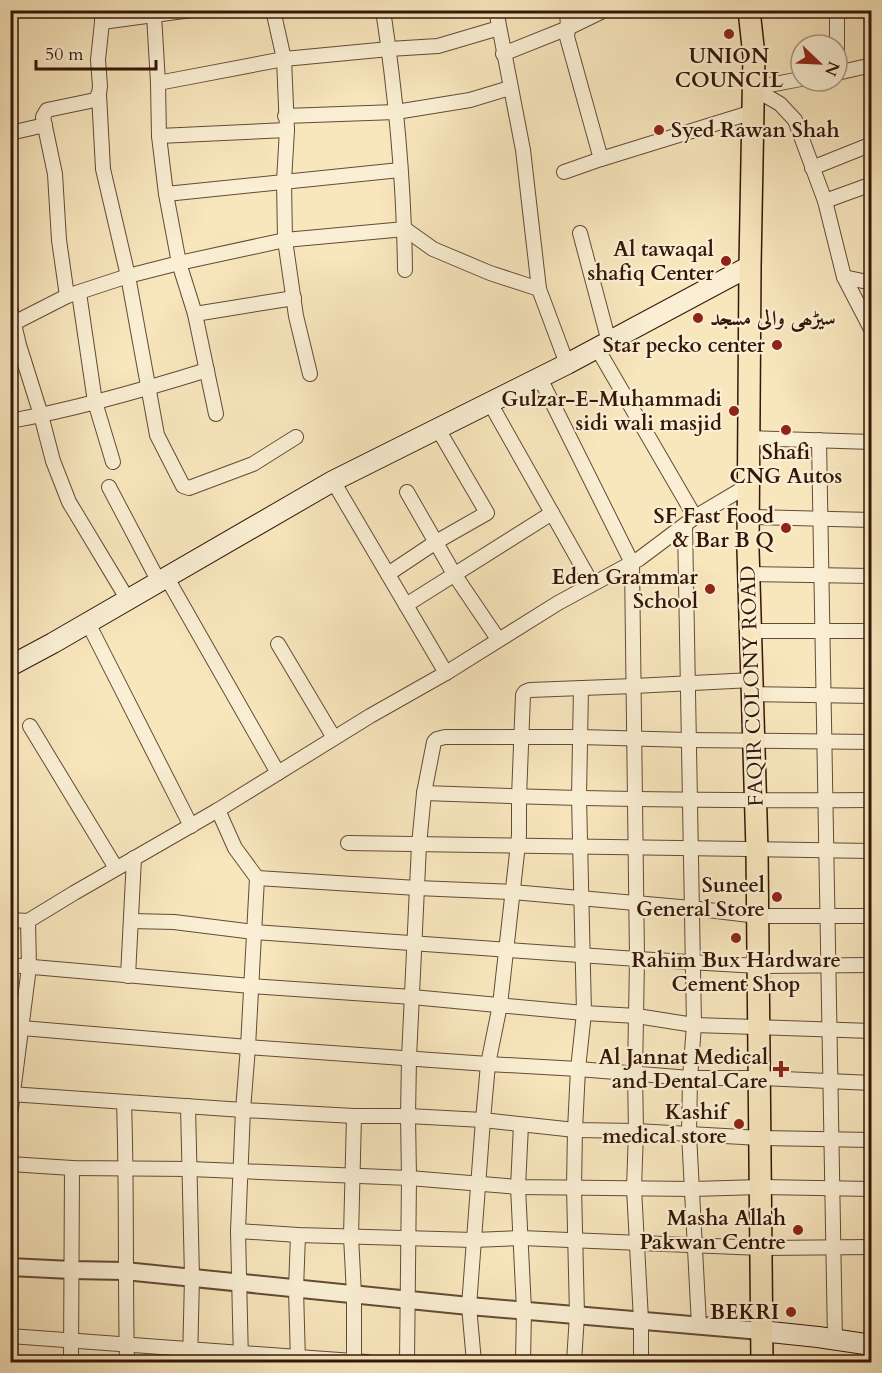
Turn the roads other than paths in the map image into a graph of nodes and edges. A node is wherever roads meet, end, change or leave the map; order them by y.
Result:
1 (191, 10) edge
2 (273, 10) edge
3 (383, 10) edge
4 (496, 10) edge
5 (567, 10) edge
6 (605, 10) edge
7 (749, 10) edge
8 (837, 10) edge
9 (154, 15) junction
10 (102, 16) edge
11 (499, 28) junction
12 (568, 28) junction
13 (837, 33) edge
14 (389, 49) junction
15 (503, 54) junction
16 (284, 59) junction
17 (872, 66) edge
18 (849, 71) edge
19 (789, 81) edge
20 (158, 82) junction
21 (510, 88) junction
22 (753, 88) junction
23 (99, 94) junction
24 (396, 112) junction
25 (753, 112) junction
26 (286, 123) junction
27 (45, 125) junction
28 (10, 133) edge
29 (159, 136) junction
30 (872, 144) edge
31 (601, 159) junction
32 (812, 168) junction
33 (400, 170) junction
34 (564, 172) dead end
35 (284, 181) junction
36 (872, 184) edge
37 (166, 194) junction
38 (825, 201) junction
39 (405, 229) junction
40 (580, 233) dead end
41 (285, 240) junction
42 (179, 263) junction
43 (750, 266) junction
44 (405, 270) dead end
45 (128, 276) junction
46 (844, 277) junction
47 (872, 284) edge
48 (539, 289) junction
49 (73, 294) junction
50 (294, 298) junction
51 (10, 307) edge
52 (195, 314) junction
53 (14, 323) junction
54 (872, 331) edge
55 (603, 345) junction
56 (567, 364) junction
57 (207, 369) junction
58 (310, 374) dead end
59 (540, 378) junction
60 (148, 388) junction
61 (95, 402) junction
62 (490, 403) junction
63 (216, 414) dead end
64 (41, 415) junction
65 (10, 421) edge
66 (438, 429) junction
67 (296, 437) dead end
68 (749, 438) junction
69 (819, 440) junction
70 (872, 442) edge
71 (113, 462) dead end
72 (333, 482) junction
73 (749, 485) junction
74 (109, 487) dead end
75 (406, 492) dead end
76 (552, 513) junction
77 (748, 517) junction
78 (820, 519) junction
79 (872, 520) edge
80 (690, 521) junction
81 (436, 542) junction
82 (632, 563) junction
83 (388, 574) junction
84 (454, 574) junction
85 (749, 574) junction
86 (821, 575) junction
87 (872, 576) edge
88 (163, 580) junction
89 (592, 584) junction
90 (128, 600) junction
91 (406, 605) junction
92 (88, 623) junction
93 (751, 631) junction
94 (822, 631) junction
95 (872, 632) edge
96 (498, 639) junction
97 (278, 644) dead end
98 (10, 666) edge
99 (446, 673) junction
100 (687, 683) junction
101 (634, 686) junction
102 (753, 687) junction
103 (581, 688) junction
104 (823, 695) junction
105 (872, 696) edge
106 (30, 726) dead end
107 (580, 737) junction
108 (334, 738) junction
109 (521, 738) junction
110 (634, 739) junction
111 (688, 741) junction
112 (754, 741) junction
113 (824, 742) junction
114 (872, 742) edge
115 (278, 773) junction
116 (424, 793) junction
117 (519, 797) junction
118 (579, 797) junction
119 (634, 798) junction
120 (689, 799) junction
121 (756, 800) junction
122 (825, 800) junction
123 (872, 800) edge
124 (218, 810) junction
125 (191, 826) junction
126 (348, 843) dead end
127 (518, 845) junction
128 (419, 846) junction
129 (580, 847) junction
130 (636, 847) junction
131 (690, 849) junction
132 (757, 850) junction
133 (826, 851) junction
134 (872, 851) edge
135 (134, 858) junction
136 (116, 868) junction
137 (257, 878) junction
138 (417, 888) junction
139 (513, 892) junction
140 (581, 898) junction
141 (636, 903) junction
142 (691, 908) junction
143 (758, 916) junction
144 (827, 916) junction
145 (872, 916) edge
146 (10, 920) edge
147 (28, 921) junction
148 (131, 921) junction
149 (254, 932) junction
150 (415, 944) junction
151 (506, 950) junction
152 (582, 955) junction
153 (637, 959) junction
154 (692, 962) junction
155 (10, 965) edge
156 (828, 965) junction
157 (872, 965) edge
158 (759, 966) junction
159 (29, 967) junction
160 (128, 976) junction
161 (251, 986) junction
162 (412, 997) junction
163 (500, 1005) junction
164 (584, 1013) junction
165 (637, 1016) junction
166 (694, 1025) junction
167 (759, 1026) junction
168 (16, 1027) edge
169 (829, 1029) junction
170 (872, 1031) edge
171 (248, 1047) junction
172 (409, 1058) junction
173 (488, 1064) junction
174 (578, 1069) junction
175 (635, 1074) junction
176 (690, 1078) junction
177 (760, 1078) junction
178 (830, 1081) junction
179 (872, 1083) edge
180 (12, 1094) edge
181 (124, 1102) junction
182 (188, 1106) junction
183 (243, 1110) junction
184 (10, 1116) edge
185 (354, 1116) junction
186 (408, 1116) junction
187 (483, 1120) junction
188 (521, 1125) junction
189 (575, 1130) junction
190 (636, 1131) junction
191 (689, 1134) junction
192 (760, 1138) junction
193 (831, 1139) junction
194 (872, 1140) edge
195 (10, 1164) edge
196 (72, 1168) junction
197 (126, 1168) junction
198 (190, 1169) junction
199 (240, 1171) junction
200 (352, 1176) junction
201 (409, 1178) junction
202 (479, 1184) junction
203 (518, 1186) junction
204 (574, 1187) junction
205 (760, 1187) junction
206 (634, 1188) junction
207 (832, 1188) junction
208 (693, 1189) junction
209 (872, 1189) edge
210 (238, 1231) junction
211 (298, 1235) junction
212 (351, 1236) junction
213 (409, 1237) junction
214 (521, 1238) junction
215 (474, 1240) junction
216 (575, 1240) junction
217 (637, 1243) junction
218 (695, 1245) junction
219 (872, 1247) edge
220 (761, 1248) junction
221 (833, 1248) junction
222 (10, 1267) edge
223 (71, 1270) junction
224 (125, 1270) junction
225 (192, 1277) junction
226 (239, 1282) junction
227 (296, 1289) junction
228 (354, 1294) junction
229 (408, 1299) junction
230 (470, 1306) junction
231 (524, 1310) junction
232 (577, 1315) junction
233 (641, 1320) junction
234 (699, 1325) junction
235 (761, 1331) junction
236 (10, 1336) edge
237 (835, 1340) junction
238 (71, 1341) junction
239 (127, 1345) junction
240 (872, 1346) edge
241 (190, 1356) edge
242 (241, 1358) edge
243 (298, 1360) edge
244 (71, 1362) edge
245 (127, 1362) edge
246 (358, 1362) edge
247 (407, 1362) edge
248 (474, 1362) edge
249 (523, 1362) edge
250 (574, 1362) edge
251 (641, 1362) edge
252 (762, 1362) edge

1 - 9 street
2 - 16 street
3 - 14 street
4 - 11 street
5 - 12 street
6 - 12 street
7 - 22 main road, FAQIR COLONY ROAD
8 - 13 street
9 - 10 street
9 - 20 street
10 - 23 street
11 - 14 street
11 - 15 street
12 - 15 street
12 - 31 street
14 - 16 street
14 - 24 street
15 - 21 street
16 - 20 street
16 - 26 street
17 - 18 street
19 - 22 street
20 - 29 street
21 - 24 street
21 - 48 street
22 - 25 main road, FAQIR COLONY ROAD
22 - 32 street
23 - 27 street
23 - 45 street
24 - 26 street
24 - 33 street
25 - 31 street
25 - 43 main road, FAQIR COLONY ROAD
26 - 29 street
26 - 35 street
27 - 28 street
27 - 49 street
29 - 37 street
30 - 32 street
31 - 34 street
32 - 38 street
33 - 35 street
33 - 39 street
35 - 37 street
35 - 41 street
36 - 38 street
37 - 42 street
38 - 46 street
39 - 41 street
39 - 44 street
39 - 48 street
40 - 55 street
41 - 42 street
41 - 50 street
42 - 45 street
42 - 52 street
43 - 55 main road
43 - 68 main road, FAQIR COLONY ROAD
45 - 49 street
45 - 60 street
46 - 47 street
46 - 54 street
48 - 56 street
49 - 53 street
49 - 61 street
50 - 52 street
50 - 58 street
51 - 53 street
52 - 57 street
53 - 64 street
55 - 56 main road
55 - 80 street
56 - 59 main road
57 - 60 street
57 - 63 street
59 - 62 main road
59 - 82 street
60 - 61 street
60 - 67 street
61 - 64 street
61 - 71 street
62 - 66 main road
62 - 76 street
64 - 65 street
64 - 90 street
66 - 72 main road
66 - 81 street
68 - 69 street
68 - 73 main road, FAQIR COLONY ROAD
69 - 70 street
69 - 78 street
72 - 83 street
72 - 88 main road
73 - 77 main road, FAQIR COLONY ROAD
73 - 80 street
74 - 88 street
75 - 81 street
76 - 84 street
76 - 89 street
77 - 78 street
77 - 85 main road, FAQIR COLONY ROAD
78 - 79 street
78 - 86 street
80 - 82 street
80 - 100 street
81 - 83 street
81 - 84 street
82 - 89 street
82 - 101 street
83 - 91 street
84 - 91 street
84 - 96 street
85 - 86 street
85 - 93 main road, FAQIR COLONY ROAD
86 - 87 street
86 - 94 street
88 - 90 main road
88 - 115 street
89 - 96 street
90 - 92 main road
91 - 99 street
92 - 98 main road
92 - 125 street
93 - 94 street
93 - 102 main road, FAQIR COLONY ROAD
94 - 95 street
94 - 104 street
96 - 99 street
97 - 108 street
99 - 108 street
100 - 101 street
100 - 102 street
100 - 111 street
101 - 103 street
101 - 110 street
102 - 104 street
102 - 112 main road, FAQIR COLONY ROAD
103 - 107 street
103 - 109 street
104 - 105 street
104 - 113 street
106 - 136 street
107 - 109 street
107 - 110 street
107 - 118 street
108 - 115 street
109 - 116 street
109 - 117 street
110 - 111 street
110 - 119 street
111 - 112 street
111 - 120 street
112 - 113 street
112 - 121 main road, FAQIR COLONY ROAD
113 - 114 street
113 - 122 street
115 - 124 street
116 - 117 street
116 - 128 street
117 - 118 street
117 - 127 street
118 - 119 street
118 - 129 street
119 - 120 street
119 - 130 street
120 - 121 street
120 - 131 street
121 - 122 street
121 - 132 main road, FAQIR COLONY ROAD
122 - 123 street
122 - 133 street
124 - 125 street
124 - 137 street
125 - 135 street
126 - 128 street
127 - 128 street
127 - 129 street
127 - 139 street
128 - 138 street
129 - 130 street
129 - 140 street
130 - 131 street
130 - 141 street
131 - 132 street
131 - 142 street
132 - 133 street
132 - 143 main road, FAQIR COLONY ROAD
133 - 134 street
133 - 144 street
135 - 136 street
135 - 148 street
136 - 147 street
137 - 138 street
137 - 149 street
138 - 139 street
138 - 150 street
139 - 140 street
139 - 151 street
140 - 141 street
140 - 152 street
141 - 142 street
141 - 153 street
142 - 143 street
142 - 154 street
143 - 144 street
143 - 158 main road, FAQIR COLONY ROAD
144 - 145 street
144 - 156 street
146 - 147 street
147 - 159 street
148 - 149 street
148 - 160 street
149 - 150 street
149 - 161 street
150 - 151 street
150 - 162 street
151 - 152 street
151 - 163 street
152 - 153 street
152 - 164 street
153 - 154 street
153 - 165 street
154 - 158 street
154 - 166 street
155 - 159 street
156 - 157 street
156 - 158 street
156 - 169 street
158 - 167 main road, FAQIR COLONY ROAD
159 - 160 street
159 - 168 street
160 - 161 street
161 - 162 street
161 - 171 street
162 - 163 street
162 - 172 street
163 - 164 street
163 - 173 street
164 - 165 street
164 - 174 street
165 - 166 street
165 - 175 street
166 - 167 street
166 - 176 street
167 - 169 street
167 - 177 main road, FAQIR COLONY ROAD
168 - 171 street
168 - 180 street
169 - 170 street
169 - 178 street
171 - 172 street
171 - 183 street
172 - 173 street
172 - 186 street
173 - 174 street
173 - 187 street
174 - 175 street
174 - 189 street
175 - 176 street
175 - 190 street
176 - 177 street
176 - 191 street
177 - 178 street
177 - 192 main road, FAQIR COLONY ROAD
178 - 179 street
178 - 193 street
180 - 181 street
180 - 184 street
181 - 182 street
181 - 197 street
182 - 183 street
182 - 198 street
183 - 185 street
183 - 199 street
185 - 186 street
185 - 200 street
186 - 187 street
186 - 201 street
187 - 188 street
187 - 202 street
188 - 189 street
188 - 203 street
189 - 190 street
189 - 204 street
190 - 191 street
190 - 206 street
191 - 192 street
191 - 208 street
192 - 193 street
192 - 205 main road, FAQIR COLONY ROAD
193 - 194 street
193 - 207 street
195 - 196 street
196 - 197 street
196 - 223 street
197 - 198 street
197 - 224 street
198 - 199 street
198 - 225 street
199 - 200 street
199 - 210 street
200 - 201 street
200 - 212 street
201 - 202 street
201 - 213 street
202 - 203 street
202 - 215 street
203 - 204 street
203 - 214 street
204 - 206 street
204 - 216 street
205 - 207 street
205 - 208 street
205 - 220 main road, FAQIR COLONY ROAD
206 - 208 street
206 - 217 street
207 - 209 street
207 - 221 street
208 - 218 street
210 - 211 street
210 - 226 street
211 - 212 street
211 - 227 street
212 - 213 street
212 - 228 street
213 - 215 street
213 - 229 street
214 - 215 street
214 - 216 street
214 - 231 street
215 - 230 street
216 - 217 street
216 - 232 street
217 - 218 street
217 - 233 street
218 - 220 street
218 - 234 street
219 - 221 street
220 - 221 street
220 - 235 main road, FAQIR COLONY ROAD
221 - 237 street
222 - 223 street
223 - 224 street
223 - 238 street
224 - 225 street
224 - 239 street
225 - 226 street
225 - 241 street
226 - 227 street
226 - 242 street
227 - 228 street
227 - 243 street
228 - 229 street
228 - 246 street
229 - 230 street
229 - 247 street
230 - 231 street
230 - 248 street
231 - 232 street
231 - 249 street
232 - 233 street
232 - 250 street
233 - 234 street
233 - 251 street
234 - 235 street
235 - 237 main road
235 - 252 main road, FAQIR COLONY ROAD
236 - 238 street
237 - 240 main road
238 - 239 street
238 - 244 street
239 - 241 street
239 - 245 street
241 - 242 street
242 - 243 street
243 - 246 street

